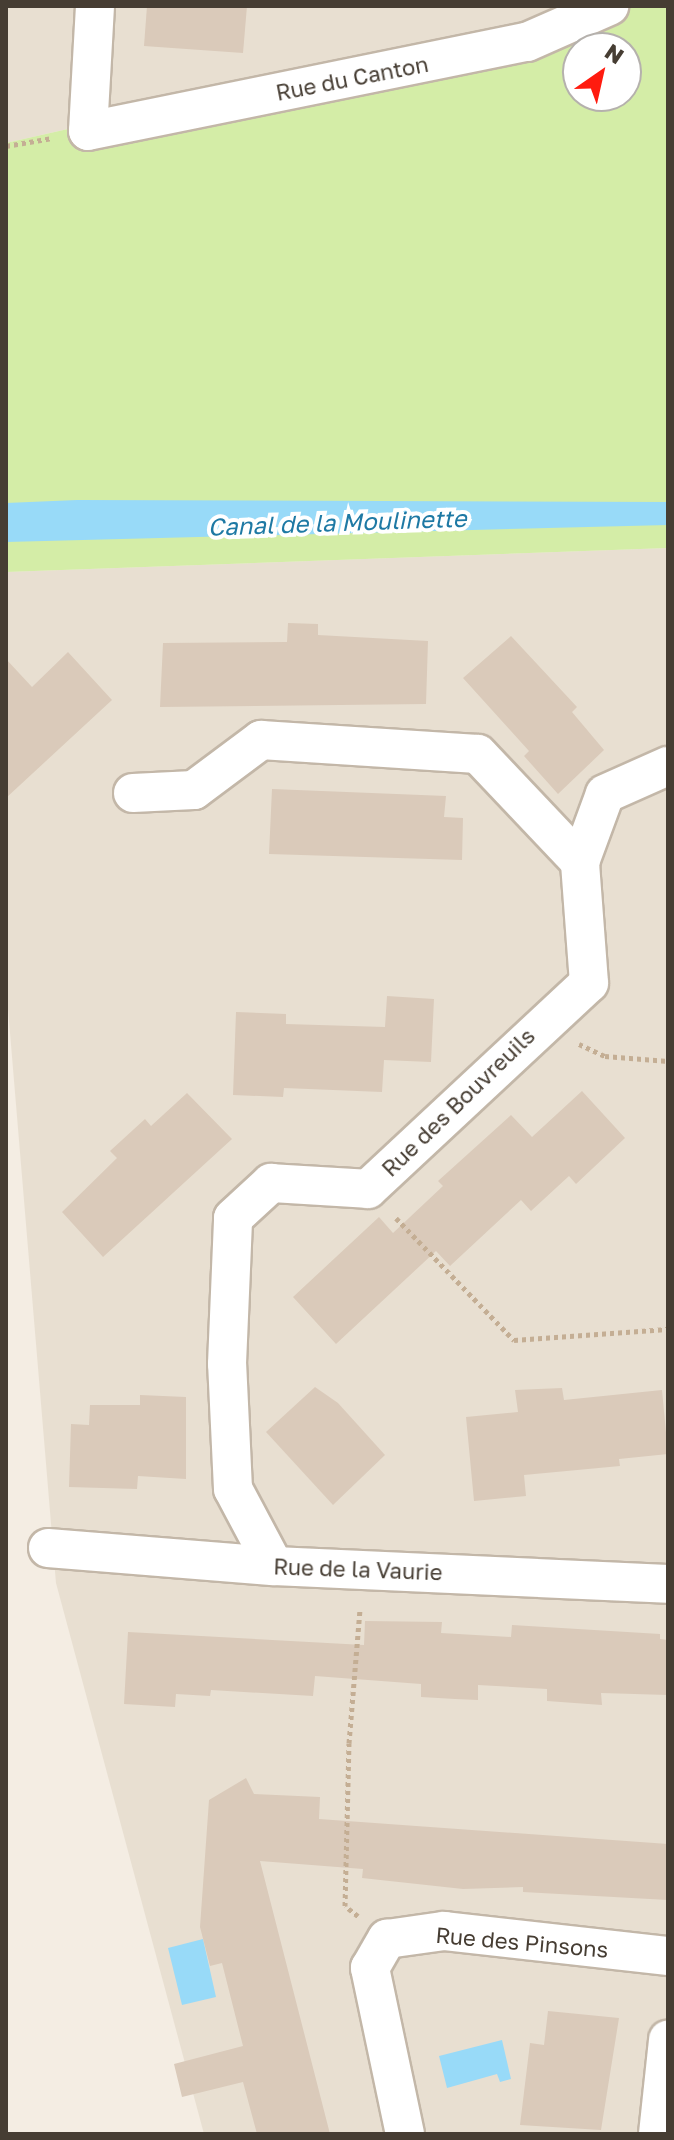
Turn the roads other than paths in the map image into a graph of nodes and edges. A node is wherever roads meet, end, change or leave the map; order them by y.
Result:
1 (95, 6) edge
2 (609, 6) edge
3 (527, 24) edge
4 (668, 766) edge
5 (133, 793) dead end
6 (580, 862) junction
7 (48, 1548) dead end
8 (274, 1566) junction
9 (668, 1584) edge
10 (668, 1956) edge
11 (668, 2040) edge
12 (405, 2134) edge
13 (658, 2134) edge

1 - 3 street, Rue du Canton
2 - 3 street, Rue du Canton
4 - 6 street, Rue des Bouvreuils
5 - 6 street
6 - 8 street, Rue des Bouvreuils
7 - 8 street, Rue de la Vaurie
8 - 9 street, Rue de la Vaurie
10 - 12 street, Rue des Pinsons
11 - 13 street

